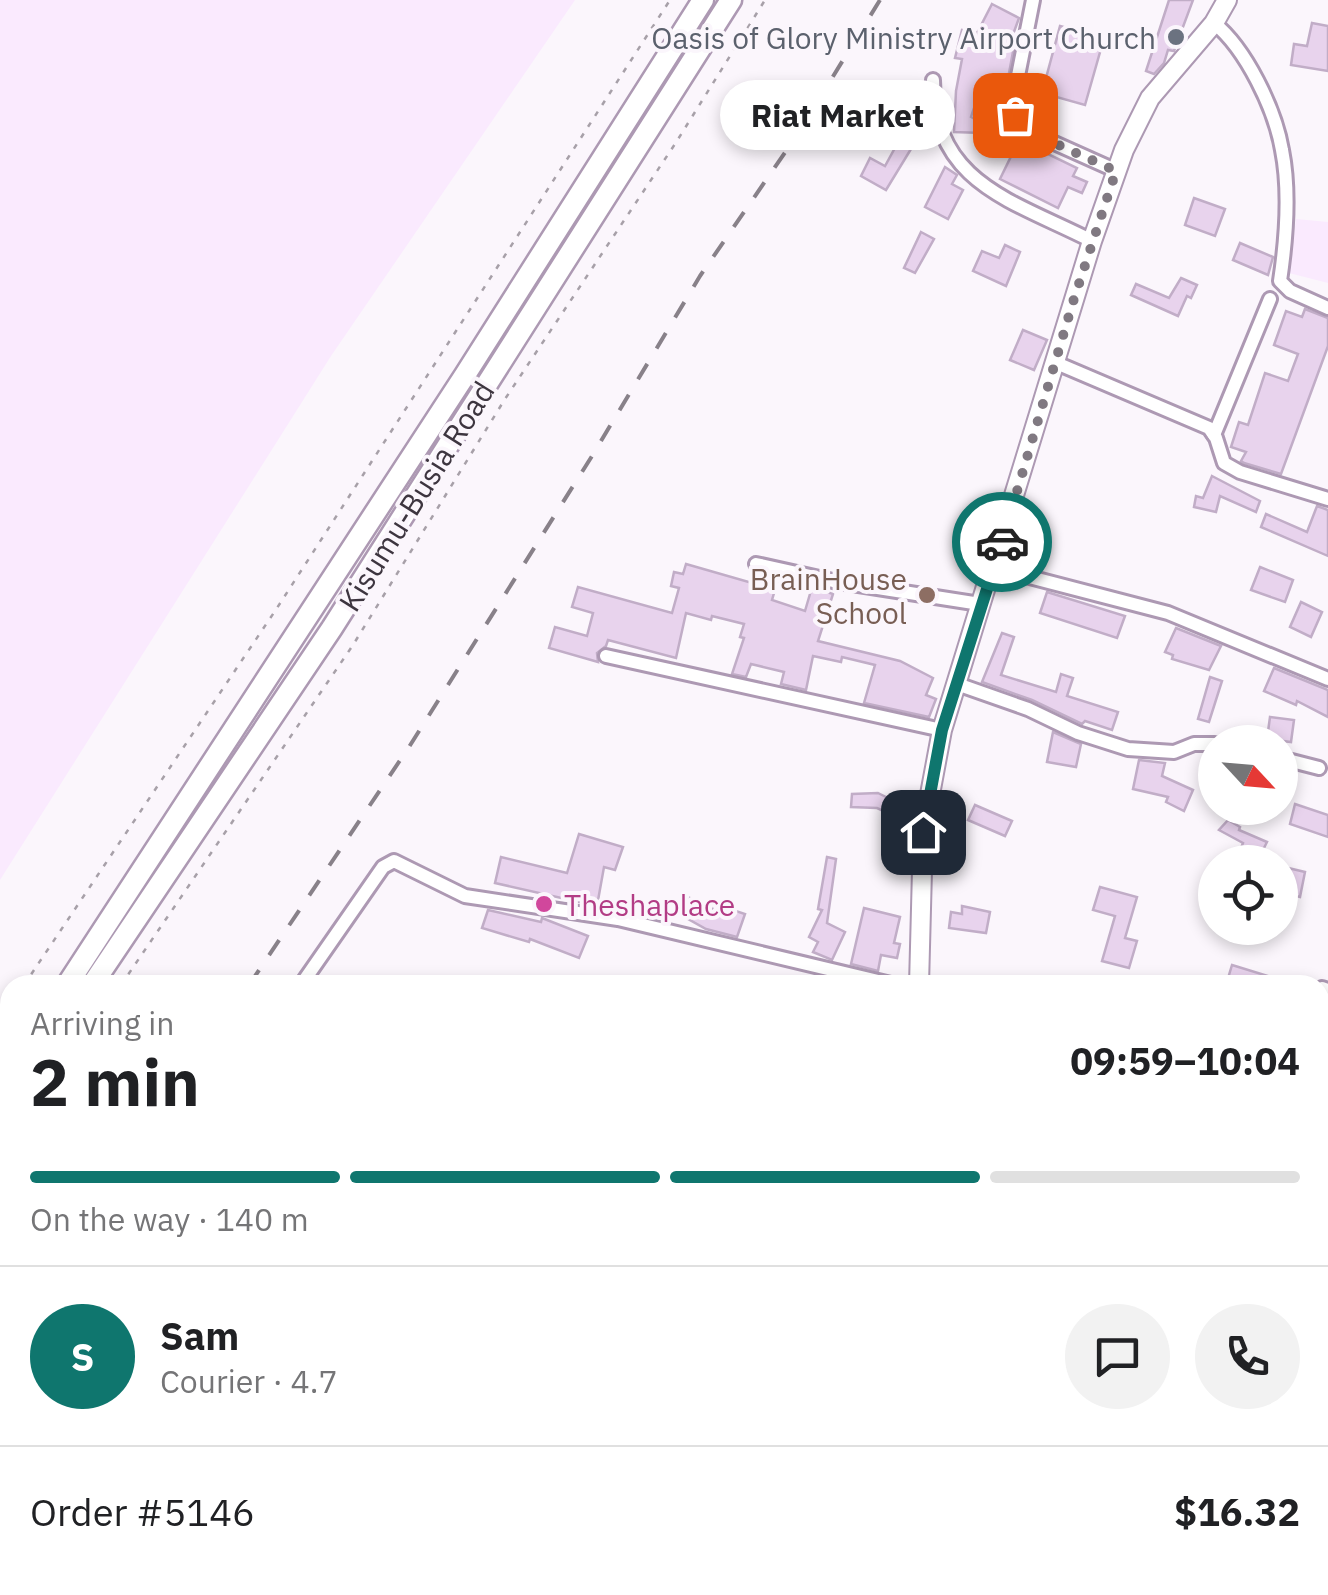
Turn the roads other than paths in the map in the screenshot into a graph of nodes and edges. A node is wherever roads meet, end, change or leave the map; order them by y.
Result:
1 (703, 0) edge
2 (731, 0) edge
3 (1033, 0) edge
4 (1227, 0) edge
5 (1214, 23) junction
6 (933, 80) dead end
7 (1116, 171) junction
8 (1092, 241) junction
9 (1270, 298) dead end
10 (1328, 308) edge
11 (1054, 362) junction
12 (1214, 436) junction
13 (1328, 499) edge
14 (756, 564) dead end
15 (994, 568) junction
16 (980, 604) junction
17 (606, 656) dead end
18 (1328, 680) edge
19 (958, 684) junction
20 (942, 730) junction
21 (1198, 744) edge
22 (1298, 763) edge
23 (1319, 768) dead end
24 (74, 975) edge
25 (99, 975) edge
26 (308, 975) edge
27 (853, 975) edge
28 (914, 975) edge

1 - 24 highway, Kisumu-Busia Road
2 - 25 highway, Kisumu-Busia Road
3 - 7 street
4 - 5 main road
5 - 7 main road
5 - 10 street
6 - 8 street
7 - 8 main road
8 - 11 main road
9 - 12 street
11 - 12 street
11 - 15 main road
12 - 13 street
14 - 16 street
15 - 16 main road
15 - 18 street
16 - 19 main road
17 - 20 street
19 - 20 main road
19 - 21 street
20 - 28 main road
22 - 23 street
26 - 27 street

